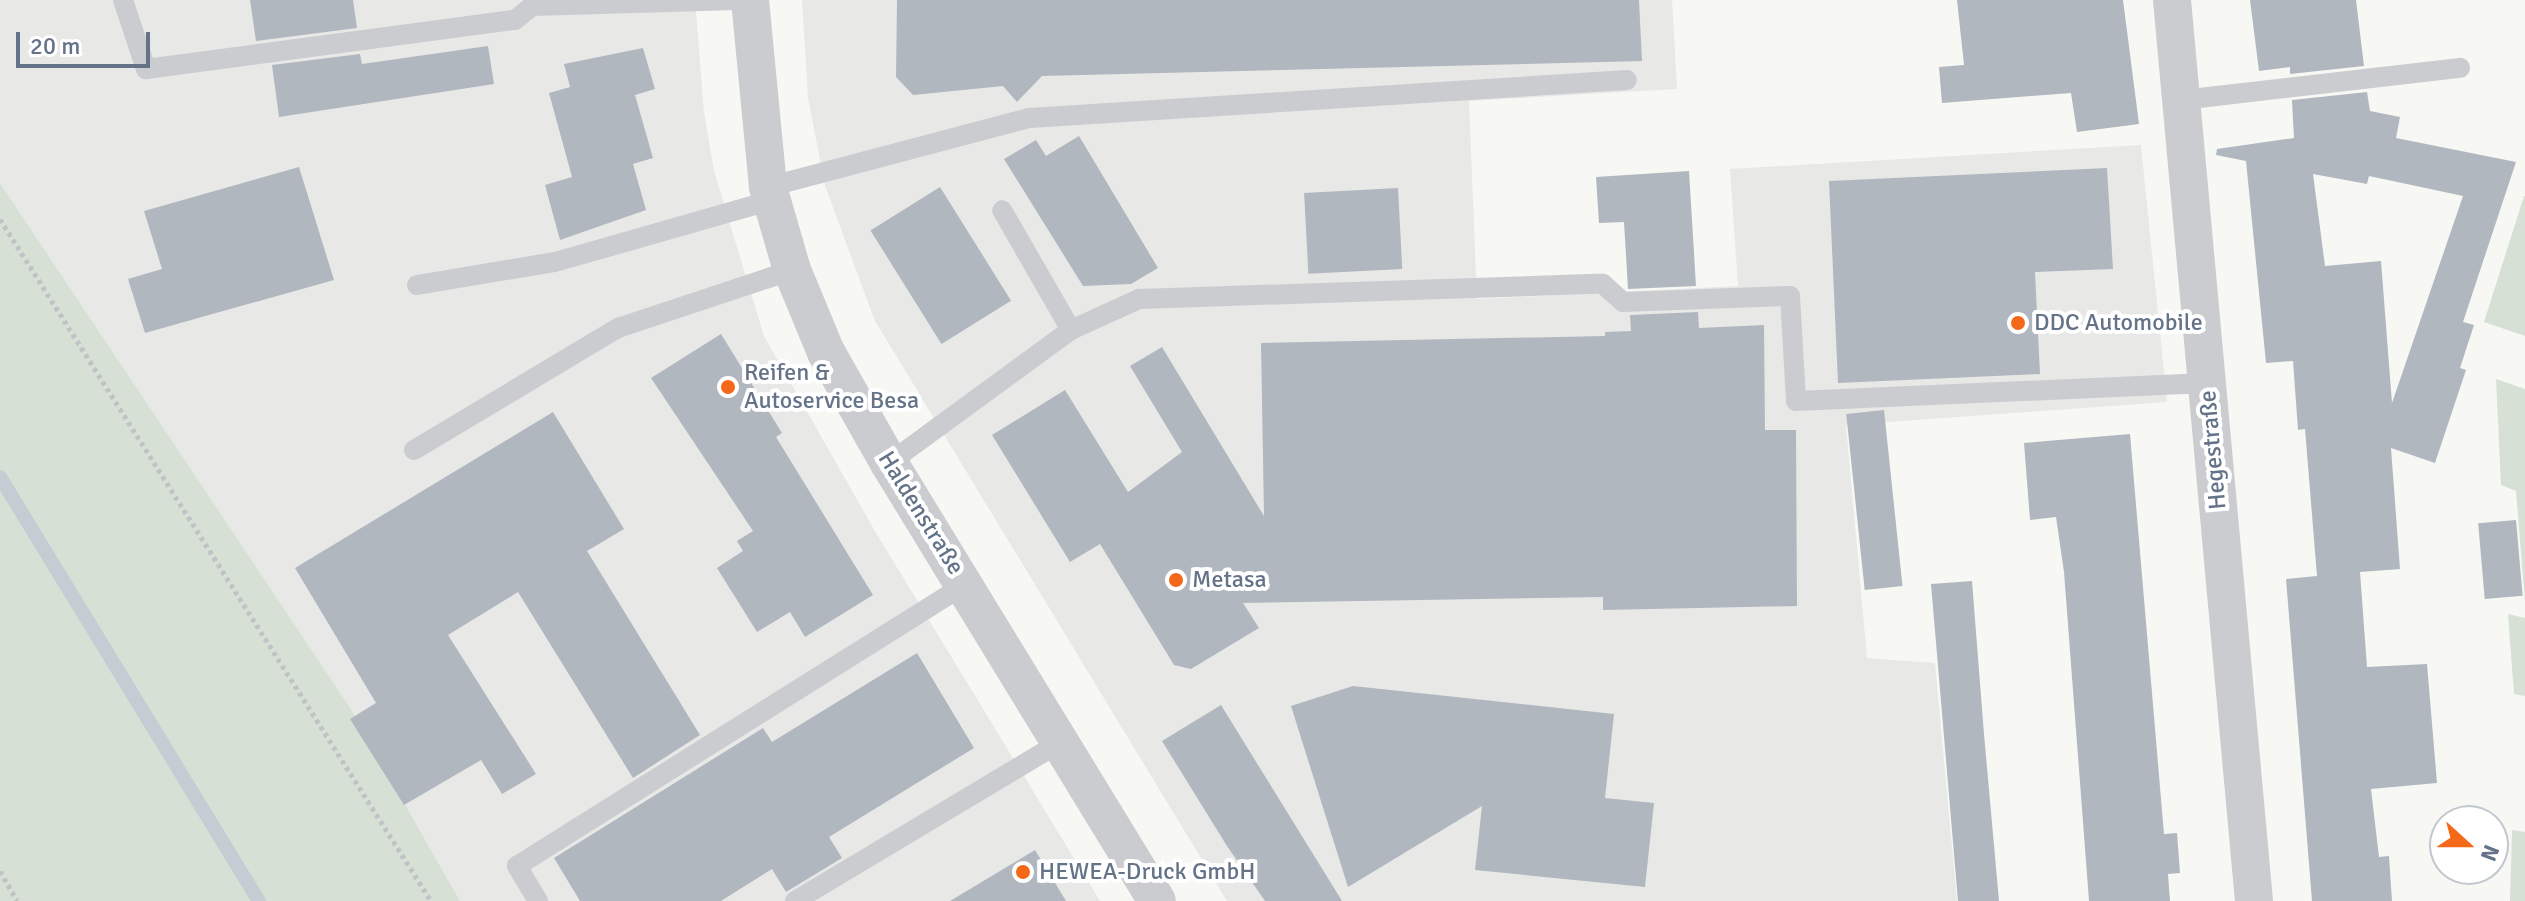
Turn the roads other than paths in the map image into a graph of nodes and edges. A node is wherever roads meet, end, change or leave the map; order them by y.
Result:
1 (123, 0) edge
2 (737, 0) edge
3 (750, 0) edge
4 (2172, 0) edge
5 (2460, 68) dead end
6 (1627, 80) dead end
7 (2182, 100) junction
8 (770, 194) junction
9 (1002, 210) dead end
10 (792, 270) junction
11 (417, 285) dead end
12 (1071, 330) junction
13 (2207, 383) junction
14 (414, 450) dead end
15 (889, 463) junction
16 (966, 584) junction
17 (1061, 742) junction
18 (538, 901) edge
19 (795, 901) edge
20 (1157, 901) edge
21 (2254, 901) edge

1 - 2 lane
3 - 8 street, Haldenstraße
4 - 7 street, Hegestraße
5 - 7 lane
6 - 8 lane
7 - 13 street, Hegestraße
8 - 10 street, Haldenstraße
8 - 11 lane
9 - 12 lane
10 - 14 lane
10 - 15 street, Haldenstraße
12 - 13 lane
12 - 15 lane
13 - 21 street, Hegestraße
15 - 16 street, Haldenstraße
16 - 17 street, Haldenstraße
16 - 18 lane
17 - 19 lane
17 - 20 street, Haldenstraße

